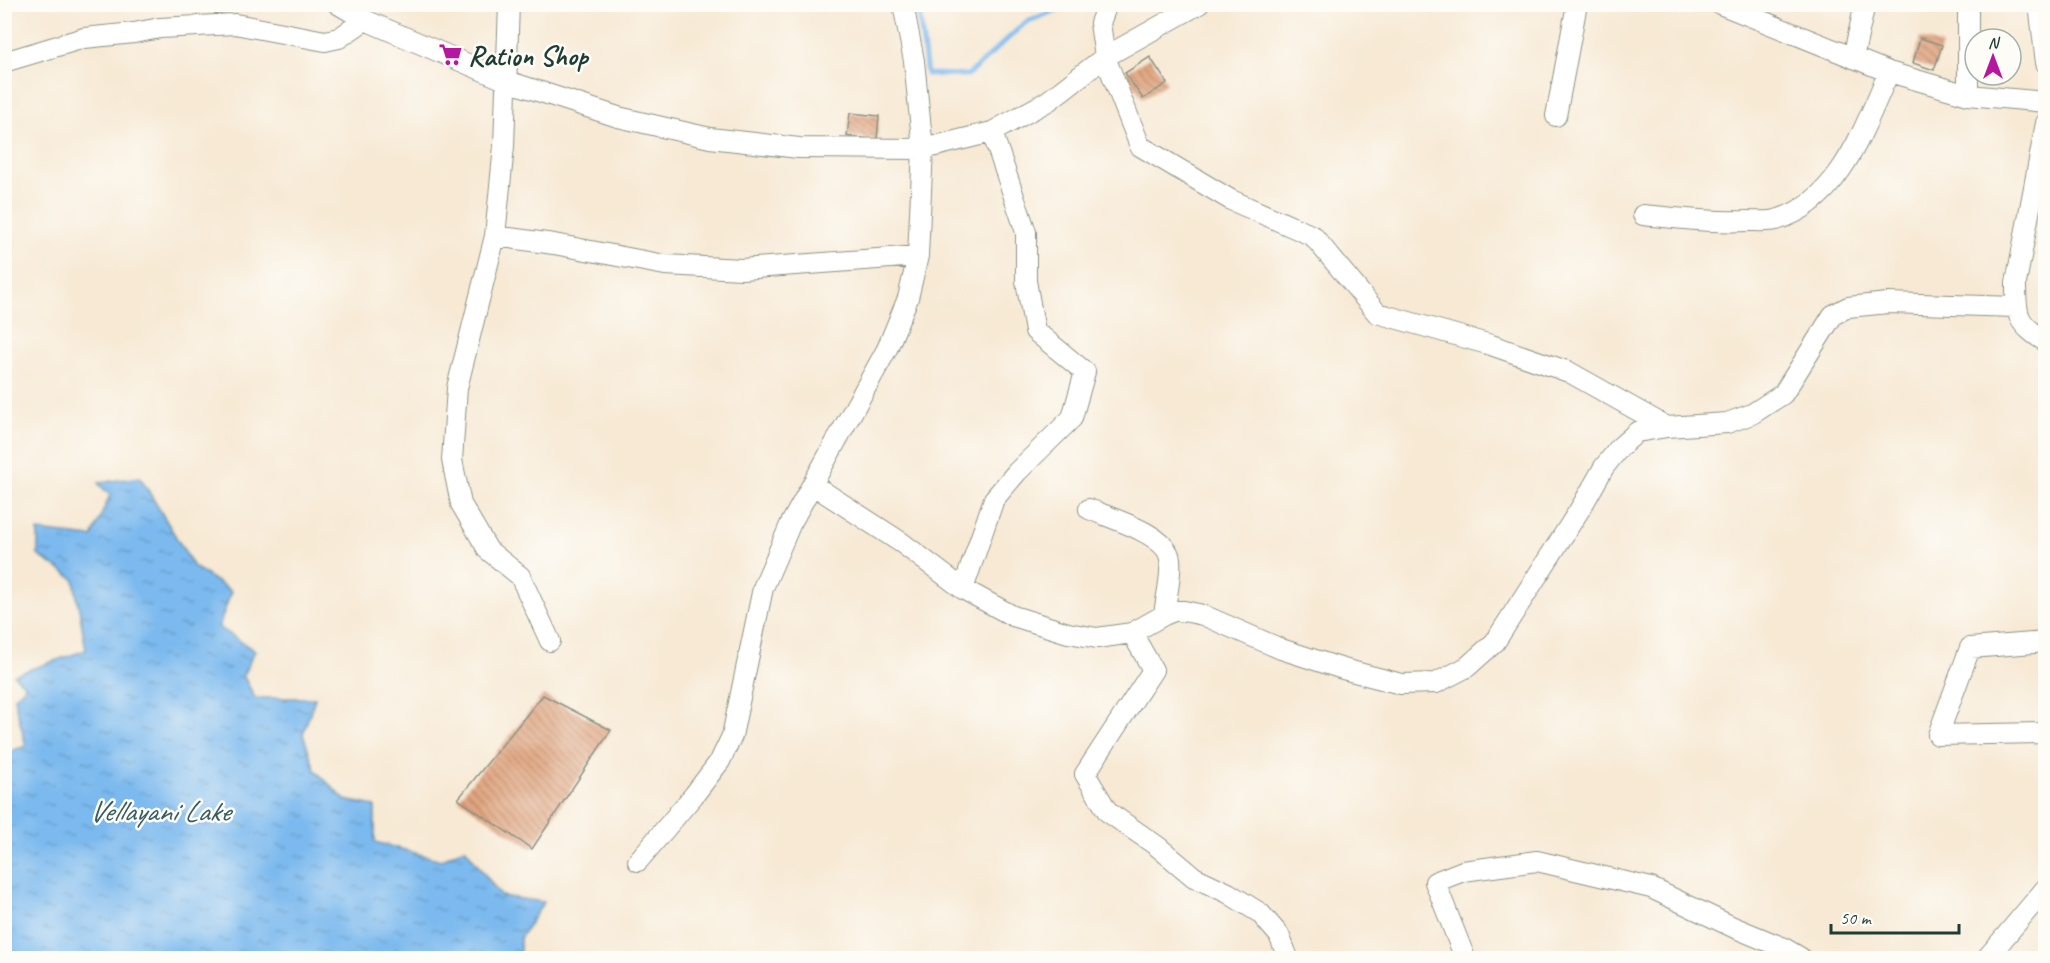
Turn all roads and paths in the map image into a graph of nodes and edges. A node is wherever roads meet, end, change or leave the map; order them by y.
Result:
1 (509, 4) edge
2 (903, 4) edge
3 (1107, 4) edge
4 (1199, 4) edge
5 (1577, 4) edge
6 (1720, 4) edge
7 (1865, 4) edge
8 (1968, 4) edge
9 (2039, 4) edge
10 (352, 11) edge
11 (1105, 57) junction
12 (1853, 57) junction
13 (4, 62) edge
14 (2046, 63) edge
15 (1889, 72) junction
16 (507, 81) junction
17 (1968, 95) junction
18 (2046, 102) edge
19 (1556, 116) dead end
20 (2046, 123) edge
21 (992, 132) junction
22 (923, 149) junction
23 (1643, 215) dead end
24 (495, 236) junction
25 (918, 256) junction
26 (2016, 307) junction
27 (2046, 342) edge
28 (1667, 427) junction
29 (813, 485) junction
30 (1089, 509) dead end
31 (963, 589) junction
32 (1164, 615) junction
33 (1132, 633) junction
34 (550, 641) dead end
35 (2046, 642) edge
36 (2046, 733) edge
37 (638, 861) dead end
38 (2043, 896) edge
39 (1288, 958) edge
40 (1465, 958) edge
41 (1801, 958) edge
42 (1987, 958) edge

1 - 16 street
2 - 22 street
3 - 11 street
4 - 11 street
5 - 19 street
6 - 12 street
7 - 12 street
8 - 17 street
9 - 14 street
10 - 13 street
10 - 16 street
11 - 21 street
11 - 28 street
12 - 15 street
15 - 17 street
15 - 23 street
16 - 22 street
16 - 24 street
17 - 18 street
20 - 26 street
21 - 22 street
21 - 31 street
22 - 25 street
24 - 25 street
24 - 34 street
25 - 29 street
26 - 27 street
26 - 28 street
28 - 32 street
29 - 31 street
29 - 37 street
30 - 32 street
31 - 33 street
32 - 33 street
33 - 39 street
35 - 36 street
38 - 42 street
40 - 41 street

